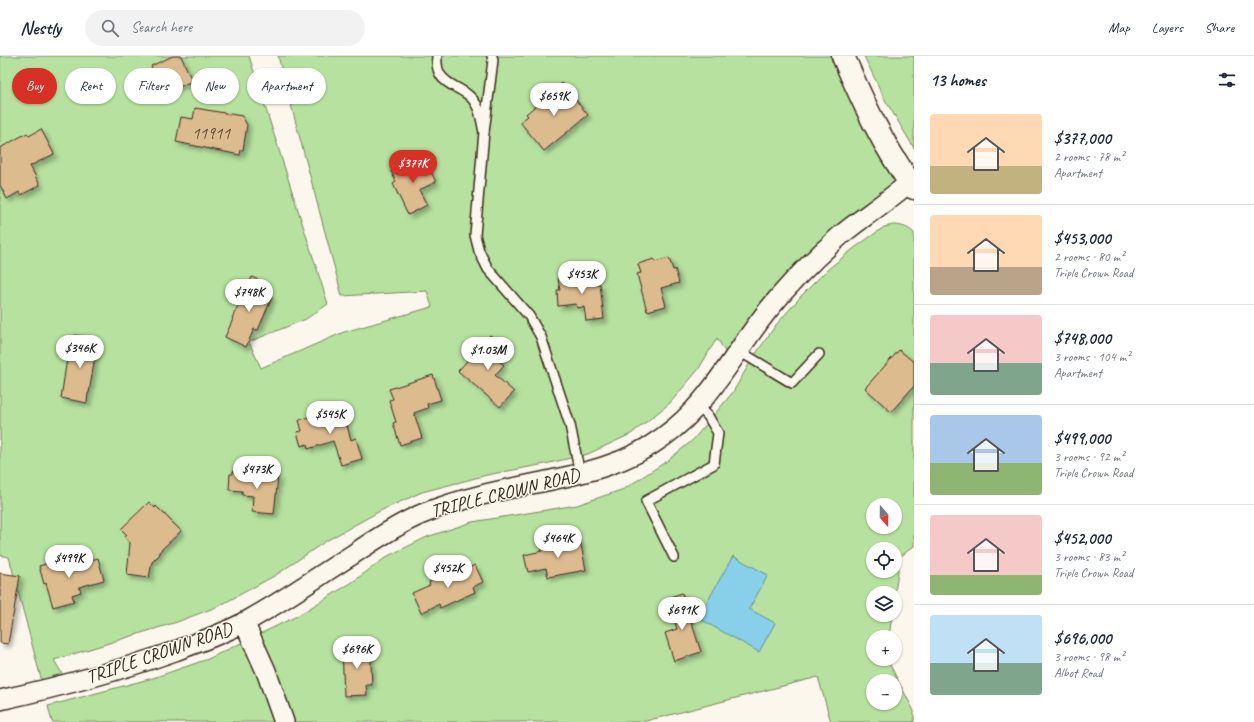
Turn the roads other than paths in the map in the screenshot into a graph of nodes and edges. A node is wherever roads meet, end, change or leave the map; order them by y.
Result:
1 (437, 56) edge
2 (492, 56) edge
3 (843, 56) edge
4 (484, 132) junction
5 (912, 185) edge
6 (739, 351) junction
7 (819, 354) dead end
8 (698, 406) junction
9 (580, 474) junction
10 (674, 557) dead end
11 (244, 622) junction
12 (0, 700) edge
13 (284, 722) edge

1 - 4 lane
2 - 4 lane
3 - 5 street
4 - 9 lane
5 - 6 street, TRIPLE CROWN ROAD
6 - 7 lane
6 - 8 street, TRIPLE CROWN ROAD
8 - 9 street, TRIPLE CROWN ROAD
8 - 10 lane
9 - 11 street, TRIPLE CROWN ROAD
11 - 12 street, TRIPLE CROWN ROAD
11 - 13 street

